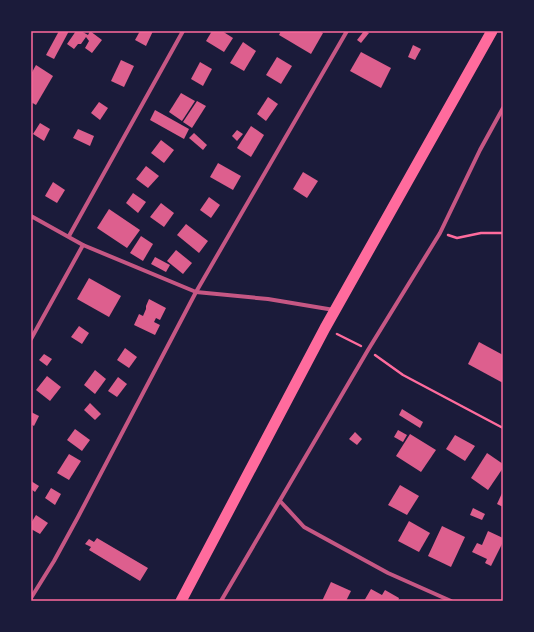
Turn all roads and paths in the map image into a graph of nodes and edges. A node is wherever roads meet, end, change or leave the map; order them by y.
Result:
1 (183, 31) edge
2 (347, 31) edge
3 (492, 31) edge
4 (503, 108) edge
5 (31, 216) edge
6 (440, 233) junction
7 (503, 233) edge
8 (69, 236) junction
9 (83, 245) junction
10 (196, 292) junction
11 (335, 310) junction
12 (325, 328) junction
13 (31, 339) edge
14 (368, 350) junction
15 (503, 428) edge
16 (280, 501) junction
17 (31, 598) edge
18 (181, 601) edge
19 (221, 601) edge
20 (451, 601) edge

1 - 8 street
2 - 10 street
3 - 11 highway
4 - 6 street
5 - 8 street
6 - 7 path
6 - 14 street
8 - 9 street
9 - 10 street
9 - 13 street
10 - 11 street
10 - 17 street
11 - 12 highway
12 - 14 path
12 - 18 highway
14 - 15 path
14 - 16 street
16 - 19 street
16 - 20 street

